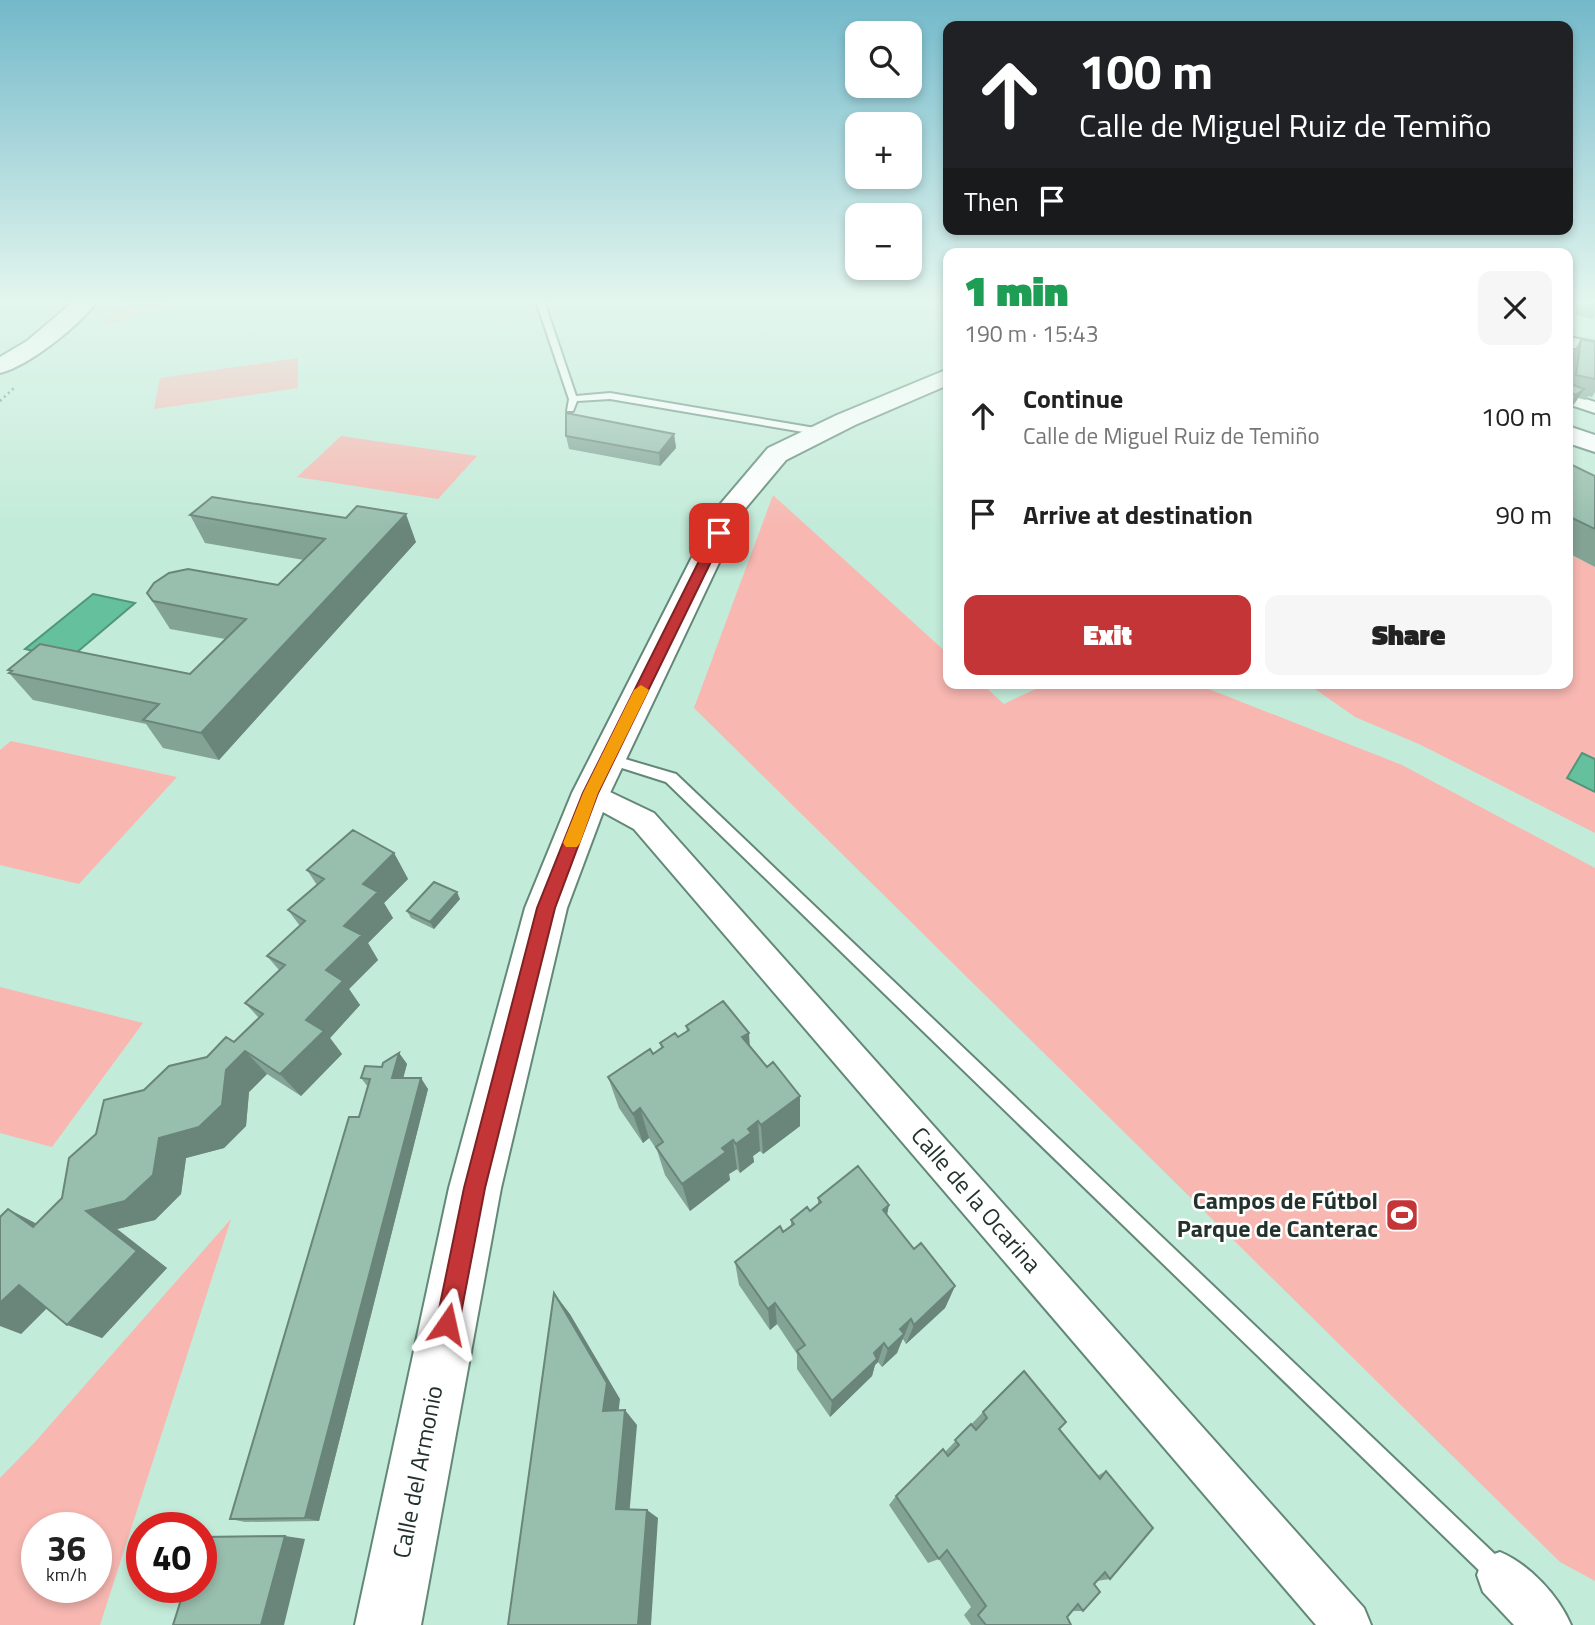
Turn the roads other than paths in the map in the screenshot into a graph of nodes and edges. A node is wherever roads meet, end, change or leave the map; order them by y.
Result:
1 (564, 377) edge
2 (943, 378) edge
3 (1573, 400) edge
4 (1595, 408) edge
5 (821, 432) junction
6 (1573, 436) edge
7 (1595, 444) edge
8 (599, 776) junction
9 (1500, 1575) joint
10 (388, 1625) edge
11 (1347, 1625) edge
12 (1547, 1625) edge

1 - 5 lane
2 - 5 street, Calle del Armonio
3 - 4 street
5 - 8 street, Calle del Armonio
6 - 7 street
8 - 9 lane
8 - 10 street, Calle del Armonio
8 - 11 street, Calle de la Ocarina
9 - 12 street

